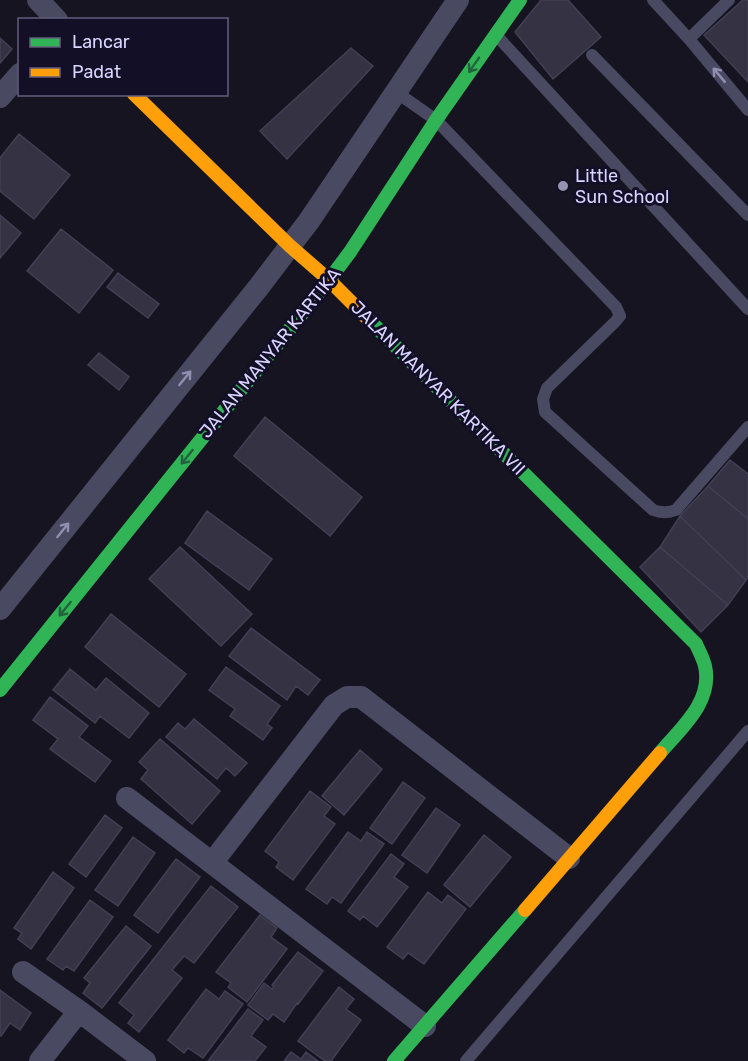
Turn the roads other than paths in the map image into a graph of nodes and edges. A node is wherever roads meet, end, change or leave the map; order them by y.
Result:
1 (38, 0) edge
2 (458, 0) edge
3 (653, 0) edge
4 (729, 0) edge
5 (513, 2) edge
6 (55, 18) edge
7 (495, 34) junction
8 (689, 39) junction
9 (592, 56) dead end
10 (18, 76) edge
11 (396, 92) junction
12 (136, 96) edge
13 (0, 97) edge
14 (748, 110) edge
15 (436, 120) junction
16 (748, 215) edge
17 (290, 246) junction
18 (329, 280) junction
19 (748, 309) edge
20 (748, 427) edge
21 (0, 609) edge
22 (0, 690) edge
23 (748, 731) edge
24 (127, 798) dead end
25 (569, 858) junction
26 (212, 863) junction
27 (23, 972) dead end
28 (79, 1011) junction
29 (425, 1026) junction
30 (40, 1061) edge
31 (145, 1061) edge
32 (394, 1061) edge
33 (466, 1061) edge

1 - 6 street
2 - 11 street
3 - 8 lane
4 - 8 lane
5 - 7 street, JALAN MANYAR KARTIKA
7 -> 15 street, JALAN MANYAR KARTIKA
7 - 19 lane
14 -> 8 lane
9 - 16 lane
10 - 13 street
11 - 15 lane
11 - 17 street
12 - 17 street, JALAN MANYAR KARTIKA VII
15 - 18 street, JALAN MANYAR KARTIKA
15 - 20 lane
17 - 18 street, JALAN MANYAR KARTIKA VII
21 -> 17 street
18 -> 22 street, JALAN MANYAR KARTIKA
18 - 25 street, JALAN MANYAR KARTIKA VII
23 - 33 lane
24 - 26 street
25 - 26 street
25 - 29 street
26 - 29 street
27 - 28 street
28 - 30 street
28 - 31 street
29 - 32 street

